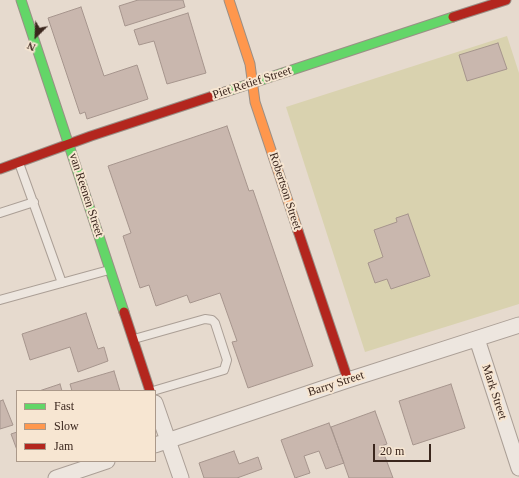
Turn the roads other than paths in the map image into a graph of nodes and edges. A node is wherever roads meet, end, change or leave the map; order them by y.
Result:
1 (21, 0) edge
2 (229, 0) edge
3 (506, 0) edge
4 (252, 82) junction
5 (69, 144) junction
6 (19, 163) junction
7 (0, 169) edge
8 (34, 202) junction
9 (0, 213) edge
10 (110, 270) junction
11 (62, 283) junction
12 (0, 300) edge
13 (519, 326) edge
14 (133, 339) junction
15 (477, 339) junction
16 (348, 380) junction
17 (151, 390) edge
18 (154, 390) edge
19 (156, 409) edge
20 (162, 443) edge
21 (104, 462) edge
22 (519, 468) edge
23 (56, 478) edge
24 (181, 478) edge

1 - 5 street, van Reenen Street
2 - 4 street, Robertson Street
3 - 4 street, Piet Retief Street
4 - 5 street, Piet Retief Street
4 - 16 street, Robertson Street
5 - 6 street, Piet Retief Street
5 - 10 street, van Reenen Street
6 - 7 street, Piet Retief Street
6 - 8 lane
8 - 9 lane
8 - 11 lane
10 - 11 lane
10 - 14 street, van Reenen Street
11 - 12 lane
13 - 15 street, Barry Street
14 - 17 street, van Reenen Street
14 - 18 lane
15 - 16 street, Barry Street
15 - 22 street, Mark Street
16 - 20 street, Barry Street
19 - 20 street
20 - 24 street
21 - 23 street

